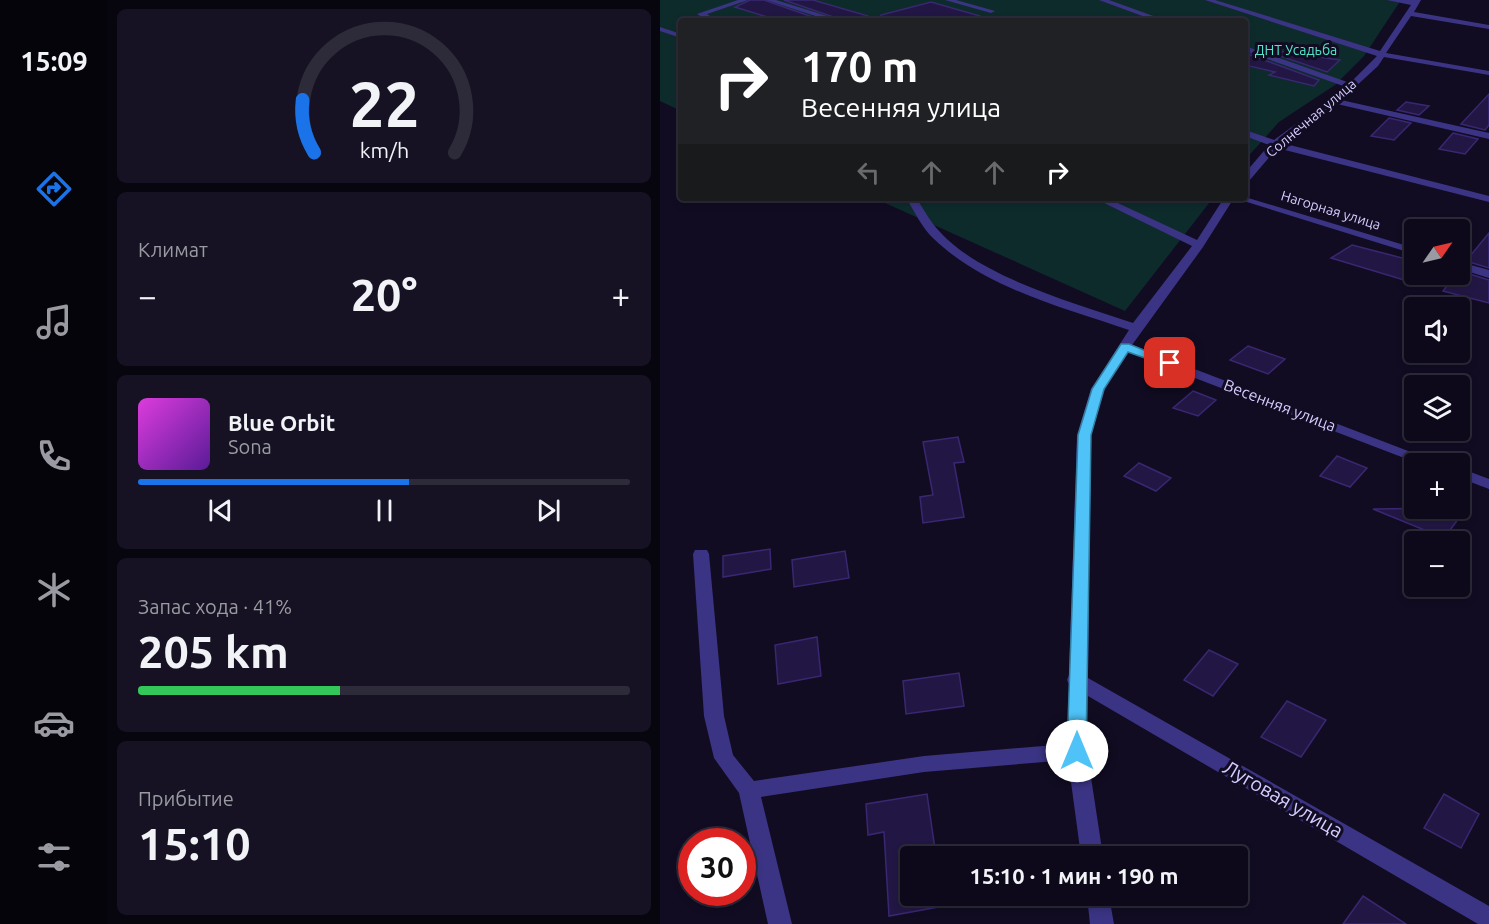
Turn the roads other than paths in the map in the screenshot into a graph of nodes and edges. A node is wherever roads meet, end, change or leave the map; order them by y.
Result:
1 (745, 0) edge
2 (769, 0) edge
3 (948, 0) edge
4 (1102, 0) edge
5 (1208, 0) edge
6 (1390, 0) edge
7 (1417, 2) edge
8 (708, 3) dead end
9 (719, 7) junction
10 (992, 11) dead end
11 (1409, 13) junction
12 (708, 18) edge
13 (829, 18) edge
14 (1154, 18) edge
15 (1489, 27) edge
16 (660, 29) edge
17 (678, 35) edge
18 (1248, 49) edge
19 (1380, 54) junction
20 (1489, 73) edge
21 (1352, 86) junction
22 (1335, 101) junction
23 (1248, 134) edge
24 (1489, 136) edge
25 (1274, 145) junction
26 (1248, 175) edge
27 (1489, 199) edge
28 (912, 201) edge
29 (1105, 201) edge
30 (1227, 201) edge
31 (1248, 201) edge
32 (1199, 245) junction
33 (1404, 248) edge
34 (1470, 268) edge
35 (1489, 274) edge
36 (1136, 328) junction
37 (1125, 347) junction
38 (1406, 453) edge
39 (1470, 477) edge
40 (1489, 484) edge
41 (700, 554) dead end
42 (1076, 680) junction
43 (1077, 751) junction
44 (749, 790) junction
45 (1091, 846) edge
46 (1099, 906) edge
47 (1489, 918) edge
48 (780, 924) edge
49 (1102, 924) edge

1 - 9 street
2 - 13 street
3 - 10 street
4 - 14 street
5 - 19 street
6 - 7 street
7 - 11 street, Солнечная улица
8 - 9 street
9 - 12 street
11 - 15 street
11 - 19 street, Солнечная улица
16 - 17 street
18 - 21 street
19 - 20 street
19 - 21 street, Солнечная улица
21 - 22 street, Солнечная улица
22 - 24 street
22 - 25 street, Солнечная улица
23 - 25 street
25 - 26 street, Солнечная улица
25 - 27 street
28 - 36 street
29 - 32 street
30 - 32 street
31 - 33 street, Нагорная улица
32 - 36 street
34 - 35 street
36 - 37 street
37 - 38 street, Весенняя улица
37 - 42 street
39 - 40 street
41 - 44 street
42 - 43 street
42 - 47 street, Луговая улица
43 - 44 street
43 - 45 street
44 - 48 street
46 - 49 street

